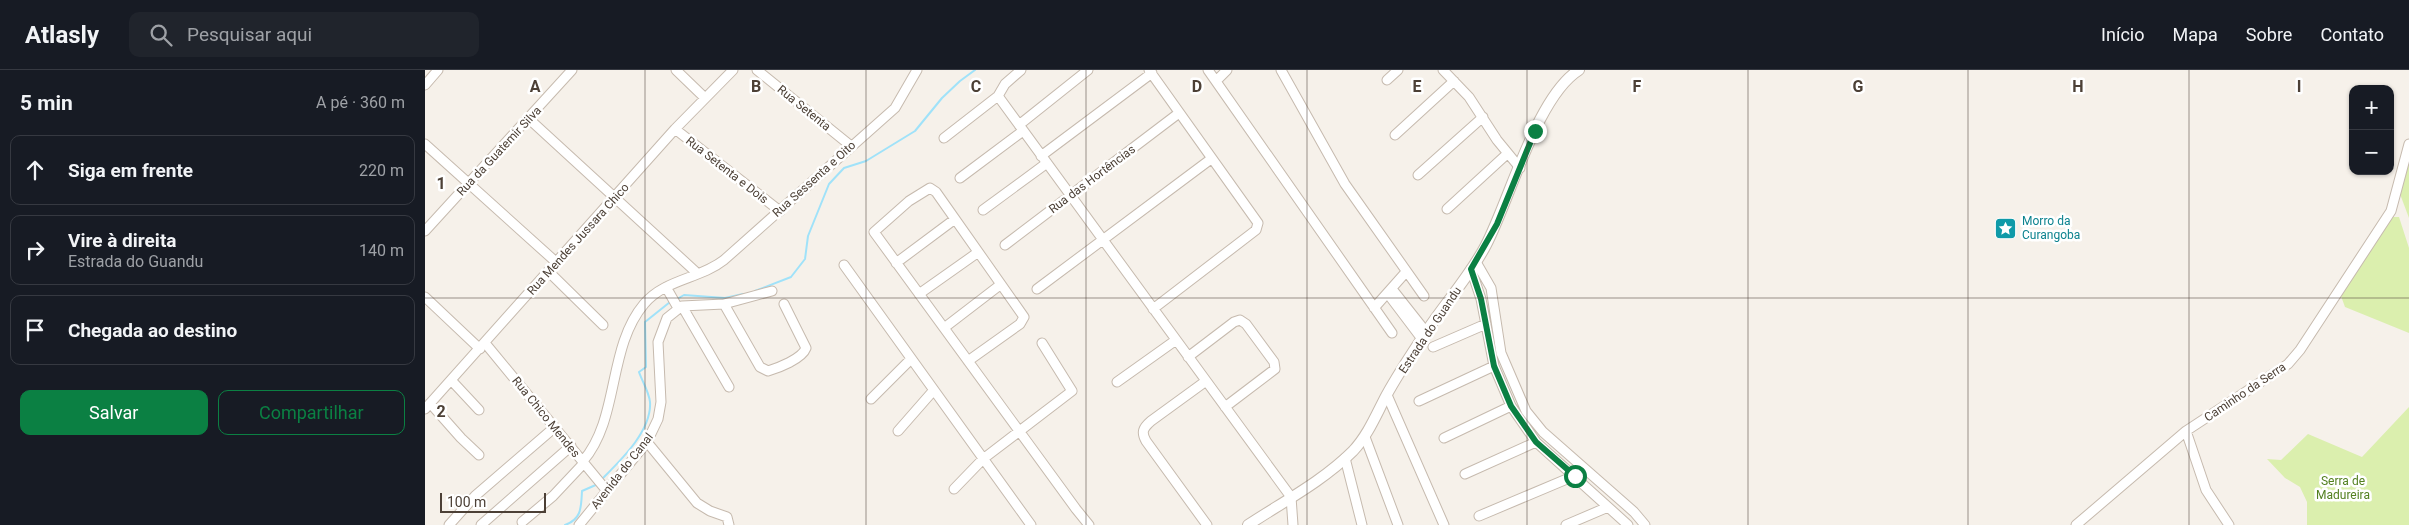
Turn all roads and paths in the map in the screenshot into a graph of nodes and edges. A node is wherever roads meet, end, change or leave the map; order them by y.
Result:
1 (438, 70) edge
2 (572, 70) edge
3 (676, 70) edge
4 (733, 70) edge
5 (757, 70) edge
6 (917, 70) edge
7 (1021, 70) edge
8 (1088, 70) edge
9 (1209, 70) edge
10 (1227, 70) edge
11 (1281, 70) edge
12 (1398, 70) edge
13 (1443, 70) edge
14 (1579, 70) edge
15 (1151, 72) edge
16 (1387, 80) dead end
17 (1216, 81) junction
18 (1454, 81) junction
19 (425, 85) edge
20 (998, 96) junction
21 (705, 98) junction
22 (1179, 113) junction
23 (1483, 117) junction
24 (529, 118) junction
25 (1021, 128) junction
26 (675, 130) junction
27 (1395, 135) dead end
28 (944, 138) dead end
29 (425, 144) edge
30 (2409, 144) edge
31 (851, 146) junction
32 (1507, 154) junction
33 (1044, 159) junction
34 (1211, 159) junction
35 (1520, 168) junction
36 (1418, 176) dead end
37 (960, 178) dead end
38 (469, 183) junction
39 (1070, 195) junction
40 (615, 198) junction
41 (1447, 209) dead end
42 (780, 210) junction
43 (983, 210) dead end
44 (955, 219) junction
45 (425, 231) edge
46 (1104, 241) junction
47 (1005, 245) dead end
48 (977, 253) junction
49 (557, 263) junction
50 (896, 263) junction
51 (844, 265) dead end
52 (1473, 266) junction
53 (549, 272) junction
54 (1406, 272) junction
55 (697, 273) junction
56 (1000, 285) junction
57 (667, 289) junction
58 (1037, 289) dead end
59 (772, 291) dead end
60 (1390, 292) junction
61 (919, 294) junction
62 (1424, 296) dead end
63 (425, 298) edge
64 (723, 304) junction
65 (784, 304) dead end
66 (679, 306) junction
67 (1374, 308) junction
68 (1153, 309) junction
69 (1486, 324) junction
70 (603, 325) dead end
71 (944, 328) junction
72 (1392, 333) dead end
73 (1424, 335) junction
74 (1175, 340) junction
75 (1042, 343) dead end
76 (483, 346) junction
77 (1433, 347) dead end
78 (1188, 357) junction
79 (911, 359) junction
80 (968, 361) junction
81 (1494, 366) junction
82 (451, 380) junction
83 (1206, 381) junction
84 (1117, 382) dead end
85 (729, 387) dead end
86 (933, 391) junction
87 (1387, 395) junction
88 (871, 399) dead end
89 (1419, 401) dead end
90 (428, 406) edge
91 (1511, 406) junction
92 (1225, 407) junction
93 (479, 410) dead end
94 (555, 427) junction
95 (2186, 431) junction
96 (898, 432) dead end
97 (1020, 432) junction
98 (1365, 437) junction
99 (1444, 438) dead end
100 (647, 442) junction
101 (1536, 442) junction
102 (571, 446) junction
103 (479, 455) dead end
104 (1345, 458) junction
105 (983, 459) junction
106 (583, 462) junction
107 (1465, 474) dead end
108 (1575, 476) junction
109 (954, 488) dead end
110 (605, 489) junction
111 (1291, 497) junction
112 (1608, 507) junction
113 (1479, 516) dead end
114 (522, 522) dead end
115 (449, 525) edge
116 (481, 525) edge
117 (579, 525) edge
118 (729, 525) edge
119 (1031, 525) edge
120 (1089, 525) edge
121 (1207, 525) edge
122 (1248, 525) edge
123 (1293, 525) edge
124 (1362, 525) edge
125 (1398, 525) edge
126 (1444, 525) edge
127 (1566, 525) edge
128 (1627, 525) edge
129 (1645, 525) edge
130 (2076, 525) edge
131 (2229, 525) edge

1 - 19 street
2 - 24 street, Rua da Guatemir Silva
3 - 21 street
4 - 21 street, Rua Mendes Jussara Chico
5 - 31 street, Rua Setenta
6 - 31 street, Rua Sessenta e Oito
7 - 20 street
8 - 25 street
9 - 17 street
10 - 17 street
11 - 54 street
12 - 16 street
13 - 18 street
14 - 35 street, Estrada do Guandu
15 - 22 street
15 - 33 street
17 - 67 street
18 - 23 street
18 - 27 street
20 - 25 street
20 - 28 street
21 - 26 street, Rua Mendes Jussara Chico
22 - 34 street
22 - 39 street, Rua das Hortências
23 - 32 street
23 - 36 street
24 - 38 street, Rua da Guatemir Silva
24 - 40 street
25 - 33 street
25 - 37 street
26 - 40 street, Rua Mendes Jussara Chico
26 - 42 street, Rua Setenta e Dois
29 - 38 street
30 - 95 street, Caminho da Serra
31 - 42 street, Rua Sessenta e Oito
32 - 35 street
32 - 41 street
33 - 39 street
33 - 43 street
34 - 46 street
34 - 68 street
35 - 52 street, Estrada do Guandu
38 - 45 street, Rua da Guatemir Silva
38 - 49 street
39 - 46 street
39 - 47 street, Rua das Hortências
40 - 49 street, Rua Mendes Jussara Chico
40 - 55 street
42 - 55 street, Rua Sessenta e Oito
44 - 48 street
44 - 50 street
44 - 50 street
46 - 58 street
46 - 68 street
48 - 56 street
48 - 61 street
49 - 53 street, Rua Mendes Jussara Chico
50 - 61 street
51 - 79 street
52 - 69 street
52 - 73 street, Estrada do Guandu
52 - 129 street
53 - 70 street
53 - 76 street, Rua Mendes Jussara Chico
54 - 60 street
54 - 62 street
55 - 57 street, Rua Sessenta e Oito
56 - 71 street
56 - 80 street
57 - 66 street
57 - 106 street, Rua Sessenta e Oito
59 - 64 street
60 - 67 street
60 - 73 street
61 - 71 street
63 - 76 street, Rua Chico Mendes
64 - 65 street
64 - 66 street
66 - 85 street
66 - 100 street, Avenida do Canal
67 - 72 street
68 - 74 street
69 - 77 street
69 - 81 street
71 - 80 street
73 - 87 street, Estrada do Guandu
74 - 78 street
74 - 84 street
75 - 97 street
76 - 82 street, Rua Mendes Jussara Chico
76 - 94 street, Rua Chico Mendes
78 - 83 street
78 - 92 street
79 - 86 street
79 - 88 street
80 - 97 street
81 - 89 street
81 - 91 street
82 - 90 street, Rua Mendes Jussara Chico
82 - 93 street
83 - 92 street
83 - 121 street
86 - 96 street
86 - 105 street
87 - 98 street, Estrada do Guandu
87 - 126 street
90 - 103 street
91 - 99 street
91 - 101 street
92 - 111 street
94 - 102 street, Rua Chico Mendes
94 - 115 street
95 - 130 street, Caminho da Serra
95 - 131 street
97 - 105 street
97 - 120 street
98 - 104 street, Estrada do Guandu
98 - 125 street
100 - 110 street, Avenida do Canal
100 - 118 street
101 - 107 street
101 - 108 street
102 - 106 street, Rua Chico Mendes
102 - 116 street
104 - 111 street, Estrada do Guandu
104 - 124 street
105 - 109 street
105 - 119 street
106 - 110 street, Rua Chico Mendes
106 - 114 street
108 - 112 street
108 - 113 street
110 - 117 street, Avenida do Canal
111 - 122 street, Estrada do Guandu
111 - 123 street
112 - 127 street
112 - 128 street

